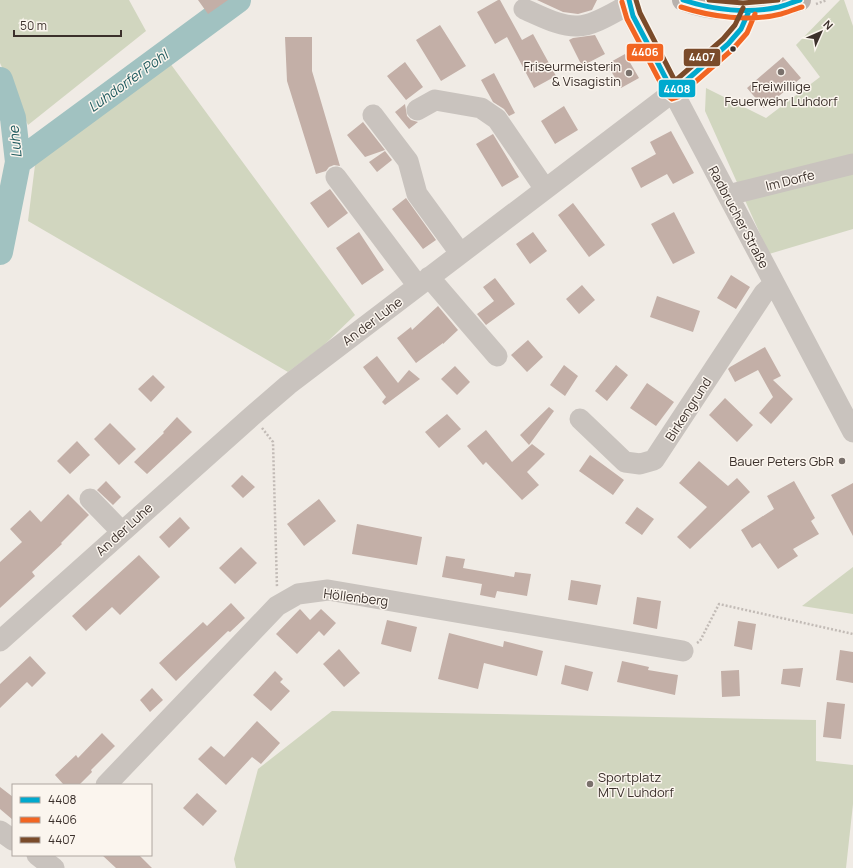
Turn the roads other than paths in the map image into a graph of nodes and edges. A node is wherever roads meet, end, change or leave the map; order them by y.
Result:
1 (683, 0) edge
2 (800, 0) edge
3 (629, 2) edge
4 (524, 9) dead end
5 (749, 11) junction
6 (673, 92) junction
7 (417, 110) dead end
8 (373, 115) dead end
9 (853, 164) edge
10 (336, 177) dead end
11 (545, 189) junction
12 (728, 196) junction
13 (460, 253) junction
14 (424, 281) junction
15 (774, 284) junction
16 (497, 356) dead end
17 (580, 419) dead end
18 (853, 432) edge
19 (90, 499) dead end
20 (122, 532) junction
21 (0, 641) edge
22 (682, 651) road end
23 (107, 784) edge
24 (0, 831) edge
25 (12, 839) edge
26 (39, 856) edge
27 (54, 868) edge

1 - 5 main road
2 - 5 main road
3 - 4 street
3 - 6 street, Radbrucher Straße
5 - 6 street, An der Luhe
6 - 11 street, An der Luhe
6 - 12 street, Radbrucher Straße
7 - 11 street
8 - 13 street
9 - 12 street, Im Dorfe
10 - 14 street
11 - 13 street, An der Luhe
12 - 15 street, Radbrucher Straße
13 - 14 street, An der Luhe
14 - 16 street
14 - 20 street, An der Luhe
15 - 17 street, Birkengrund
15 - 18 street, Radbrucher Straße
19 - 20 street
20 - 21 street, An der Luhe
22 - 23 street, Höllenberg
24 - 25 street
26 - 27 street

